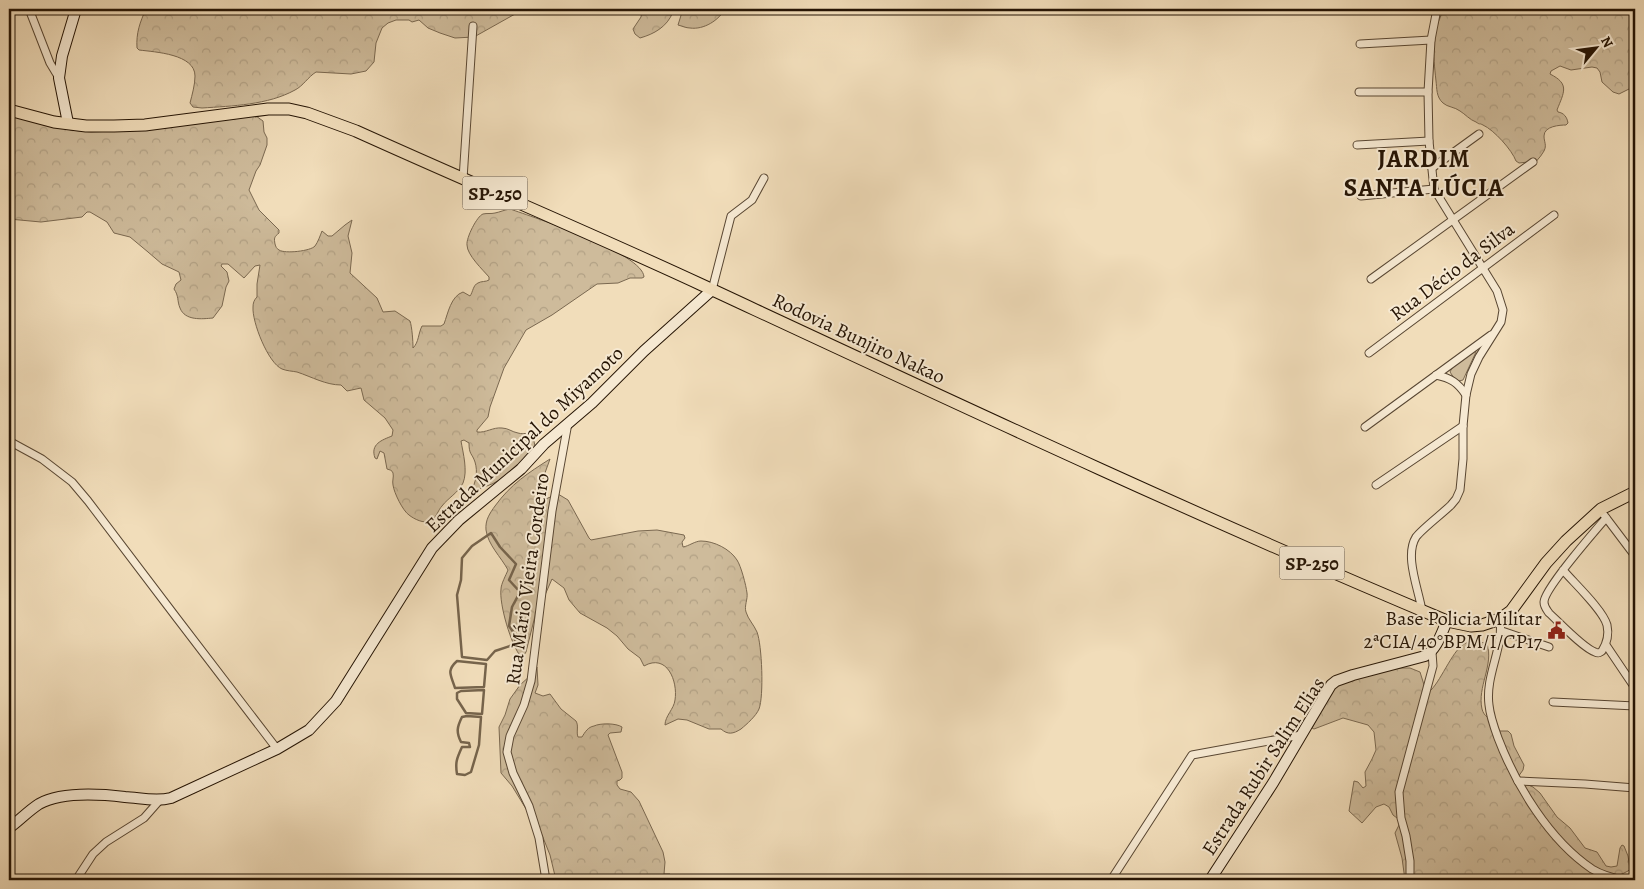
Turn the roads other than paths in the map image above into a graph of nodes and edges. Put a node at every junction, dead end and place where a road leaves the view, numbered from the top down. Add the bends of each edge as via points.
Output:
1 (30, 9) edge
2 (76, 9) edge
3 (1437, 9) edge
4 (473, 26) dead end
5 (1431, 40) junction
6 (1360, 44) dead end
7 (59, 78) junction
8 (1360, 92) dead end
9 (1428, 92) junction
10 (9, 110) edge
11 (68, 123) junction
12 (1479, 134) dead end
13 (1429, 140) junction
14 (1357, 145) dead end
15 (1533, 162) dead end
16 (1432, 168) junction
17 (764, 178) dead end
18 (463, 179) junction
19 (1434, 189) junction
20 (1361, 196) dead end
21 (1554, 215) dead end
22 (1452, 220) junction
23 (1484, 268) junction
24 (1371, 279) dead end
25 (712, 290) junction
26 (1495, 332) junction
27 (1368, 353) dead end
28 (1436, 375) junction
29 (1466, 394) junction
30 (568, 423) junction
31 (1463, 426) junction
32 (1364, 427) dead end
33 (9, 441) edge
34 (1376, 485) dead end
35 (1635, 492) edge
36 (1603, 513) junction
37 (1635, 556) edge
38 (1563, 570) junction
39 (1422, 611) junction
40 (1500, 619) junction
41 (1447, 621) junction
42 (1502, 631) junction
43 (1606, 645) junction
44 (1549, 647) dead end
45 (1432, 652) junction
46 (1635, 688) edge
47 (1553, 702) dead end
48 (1635, 706) edge
49 (1302, 735) junction
50 (277, 748) junction
51 (1518, 781) junction
52 (1635, 788) edge
53 (159, 801) junction
54 (9, 828) edge
55 (76, 880) edge
56 (546, 880) edge
57 (1111, 880) edge
58 (1210, 880) edge
59 (1410, 880) edge
60 (1624, 880) edge

1 - 7 street
2 - 7 street
3 - 5 street
4 - 18 street
5 - 6 street
5 - 9 street
7 - 11 street
8 - 9 street
9 - 13 street
10 - 11 main road, Rodovia Bunjiro Nakao / SP-250
11 - 18 main road, Rodovia Bunjiro Nakao / SP-250 via 86,126 145,125 289,109 356,131
12 - 16 street
13 - 14 street
13 - 16 street
15 - 22 street
16 - 19 street
17 - 25 street via 752,200 731,216
18 - 25 main road, Rodovia Bunjiro Nakao / SP-250
19 - 20 street
19 - 22 street
21 - 23 street, Rua Décio da Silva
22 - 23 street
22 - 24 street
23 - 26 street via 1503,310
23 - 27 street, Rua Décio da Silva
25 - 30 street, Estrada Municipal do Miyamoto
25 - 39 main road, Rodovia Bunjiro Nakao / SP-250 via 1226,526
26 - 28 street
26 - 29 street via 1479,357
28 - 29 street via 1452,380
28 - 32 street
29 - 31 street
30 - 50 street, Estrada Municipal do Miyamoto via 432,548 336,700 309,730
30 - 56 street, Rua Mário Vieira Cordeiro via 552,511 531,681 507,752 539,838
31 - 34 street
31 - 39 street via 1460,490 1456,499 1416,537 1413,545 1412,566
33 - 50 street via 42,459 72,482
35 - 36 main road, Rodovia Bunjiro Nakao / SP-250
36 - 37 street
36 - 38 street
36 - 40 main road, Rodovia Bunjiro Nakao / SP-250 via 1566,540 1515,607
38 - 43 street via 1606,620
38 - 43 street via 1545,597 1545,607 1590,650 1599,653
39 - 41 main road, Rodovia Bunjiro Nakao / SP-250
40 - 41 main road, Rodovia Bunjiro Nakao / SP-250 via 1471,626
40 - 42 street
41 - 45 street
42 - 44 street
42 - 51 street via 1488,704
43 - 46 street
45 - 49 street, Estrada Rubir Salim Elias via 1336,681
45 - 59 street via 1433,666 1400,792
47 - 48 street
49 - 57 street via 1192,755
49 - 58 street, Estrada Rubir Salim Elias
50 - 53 street, Estrada Municipal do Miyamoto via 182,794
51 - 52 street
51 - 60 street via 1548,826 1579,860 1602,874
53 - 54 street, Estrada Municipal do Miyamoto via 106,795 61,797 37,805
53 - 55 street via 144,818 93,854

